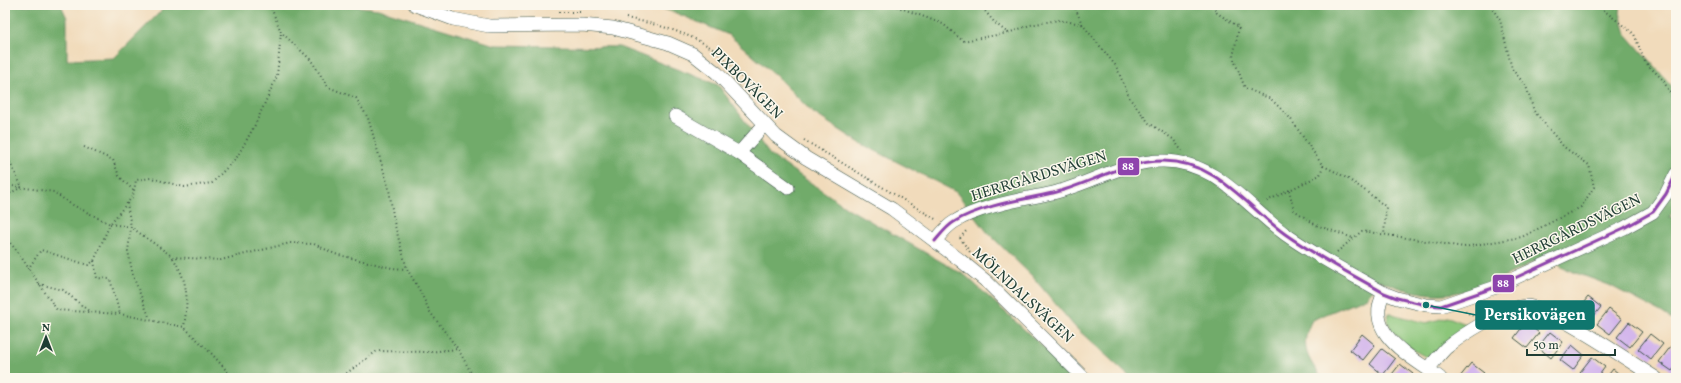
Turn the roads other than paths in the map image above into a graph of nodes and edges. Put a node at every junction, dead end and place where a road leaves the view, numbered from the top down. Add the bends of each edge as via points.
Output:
1 (415, 5) edge
2 (675, 116) dead end
3 (764, 125) junction
4 (738, 153) junction
5 (1676, 174) edge
6 (788, 188) dead end
7 (935, 241) junction
8 (1384, 293) junction
9 (1428, 369) junction
10 (1084, 378) edge
11 (1440, 378) edge
12 (1656, 378) edge

1 - 3 street, PIXBOVÄGEN via 470,24 599,26 640,34 668,43 693,54 709,65
2 - 4 street
3 - 4 street
3 - 7 street, PIXBOVÄGEN via 806,158 892,209
4 - 6 street
5 - 8 street, HERRGÅRDSVÄGEN via 1653,212 1624,228 1492,288 1441,306 1426,306
7 - 8 street, HERRGÅRDSVÄGEN via 955,221 978,212 1058,191 1126,167 1160,161 1182,163 1202,169 1221,180 1284,234
7 - 10 street, MÖLNDALSVÄGEN via 987,282
8 - 9 street via 1378,309 1381,328 1398,346
9 - 11 street
9 - 12 street via 1445,349 1464,335 1498,316 1527,306 1538,308 1562,320

